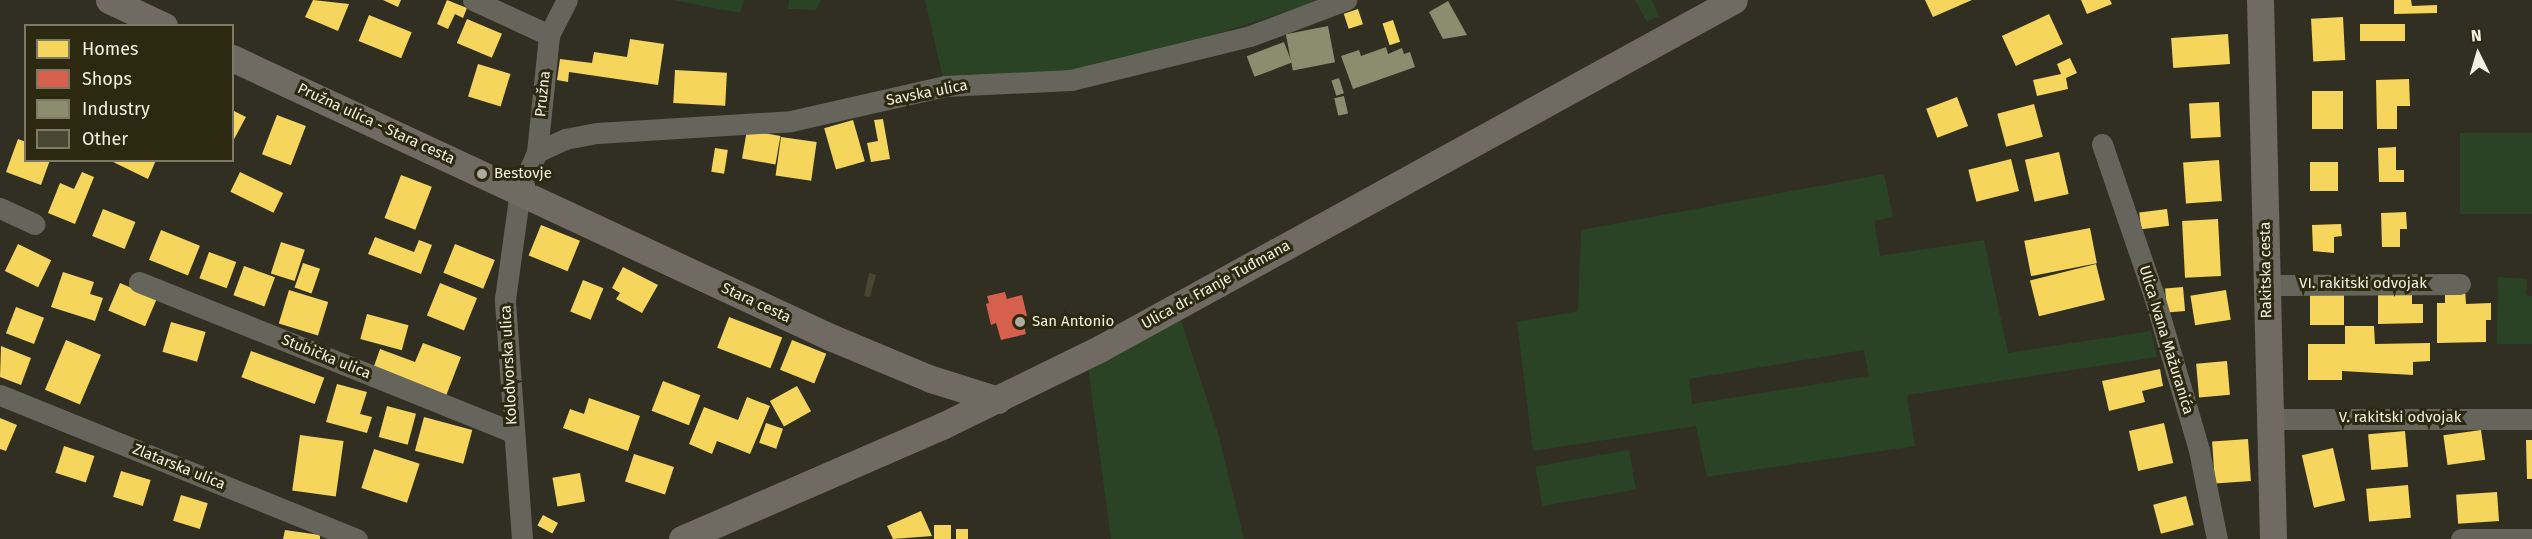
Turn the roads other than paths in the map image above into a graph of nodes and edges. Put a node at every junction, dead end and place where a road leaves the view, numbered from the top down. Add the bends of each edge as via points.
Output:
1 (109, 0) edge
2 (472, 0) edge
3 (567, 0) edge
4 (1346, 0) edge
5 (1734, 0) edge
6 (2260, 0) edge
7 (161, 24) edge
8 (549, 35) junction
9 (234, 59) edge
10 (2102, 144) dead end
11 (537, 152) junction
12 (520, 190) junction
13 (0, 208) edge
14 (34, 224) dead end
15 (140, 282) dead end
16 (2460, 284) dead end
17 (2266, 285) junction
18 (0, 396) edge
19 (998, 400) junction
20 (2269, 418) junction
21 (2532, 419) edge
22 (513, 432) junction
23 (357, 539) edge
24 (522, 539) edge
25 (682, 539) edge
26 (2217, 539) edge
27 (2273, 539) edge
28 (2461, 539) edge
29 (2532, 539) edge

1 - 7 main road
2 - 8 street
3 - 8 street
4 - 11 street, Savska ulica via 1250,36 1071,80 945,87 791,121 597,133
5 - 19 main road, Ulica dr. Franje Tuđmana via 1112,343
6 - 17 main road, Rakitska cesta
8 - 11 street, Pružna
9 - 12 main road, Pružna ulica - Stara cesta
10 - 26 street, Ulica Ivana Mažuranića via 2154,296 2192,428
11 - 12 street, Pružna
12 - 19 main road, Stara cesta via 830,337 931,379
12 - 22 street, Kolodvorska ulica via 505,299
13 - 14 street
15 - 22 street, Stubička ulica
16 - 17 street, VI. rakitski odvojak
17 - 20 main road, Rakitska cesta
18 - 23 street, Zlatarska ulica
19 - 25 main road, Ulica dr. Franje Tuđmana
20 - 21 street, V. rakitski odvojak
20 - 27 main road, Rakitska cesta
22 - 24 street, Kolodvorska ulica via 522,502
28 - 29 street

